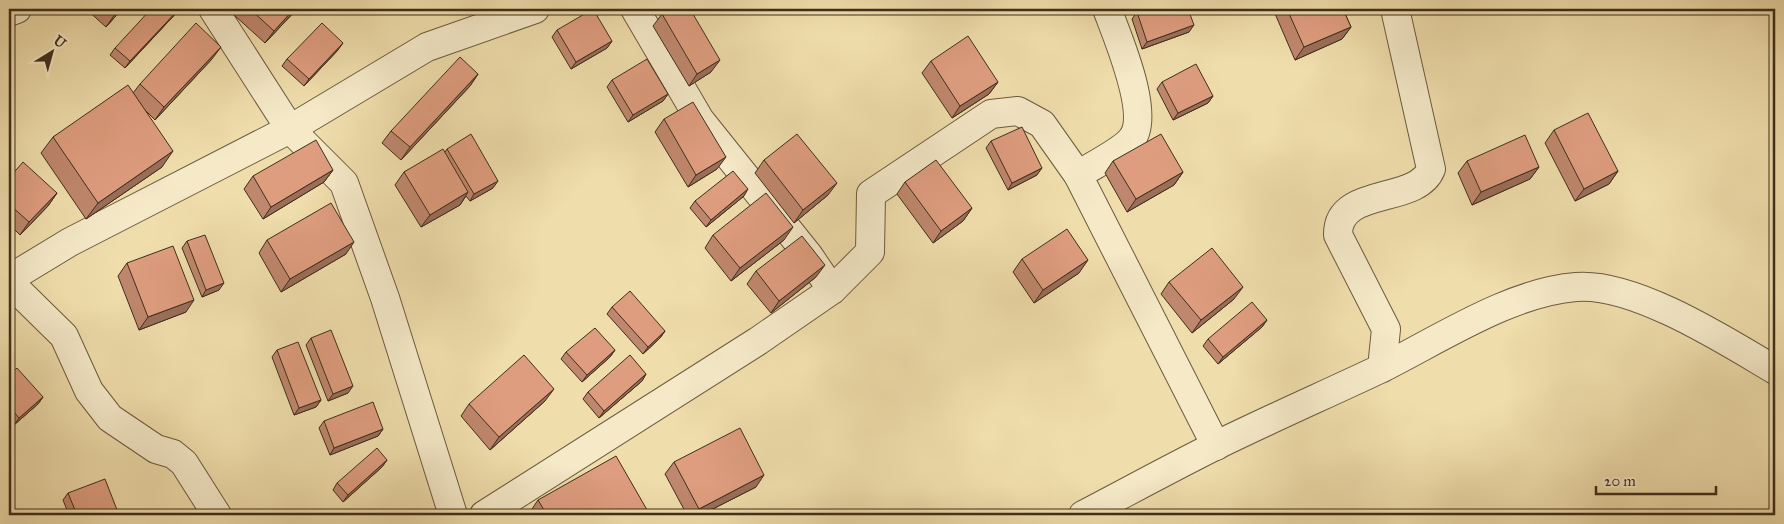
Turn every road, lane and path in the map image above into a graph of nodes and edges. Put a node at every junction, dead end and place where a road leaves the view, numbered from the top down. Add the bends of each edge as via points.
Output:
1 (16, 9) edge
2 (212, 9) edge
3 (531, 9) edge
4 (635, 9) edge
5 (1107, 9) edge
6 (1395, 9) edge
7 (9, 12) edge
8 (290, 129) junction
9 (1078, 175) junction
10 (9, 280) edge
11 (832, 290) junction
12 (1382, 368) junction
13 (1775, 370) edge
14 (1216, 446) junction
15 (217, 515) edge
16 (453, 515) edge
17 (484, 515) edge
18 (1083, 515) edge

1 - 7 street
2 - 8 street
3 - 8 street via 427,47
4 - 11 street via 700,120 809,256
5 - 9 street via 1132,76 1138,129 1130,142
6 - 12 street via 1431,169 1428,177 1419,184 1347,211 1338,224 1338,235 1386,329
8 - 10 street via 70,242
8 - 16 street via 344,183 385,298
9 - 11 street via 1042,124 1018,111 991,114 871,194 870,252
9 - 14 street
10 - 15 street via 64,336 89,390 110,418 156,449 173,454 184,463
11 - 17 street via 758,341
12 - 13 street via 1520,299 1576,287 1611,290 1639,298 1722,338
12 - 14 street
14 - 18 street

